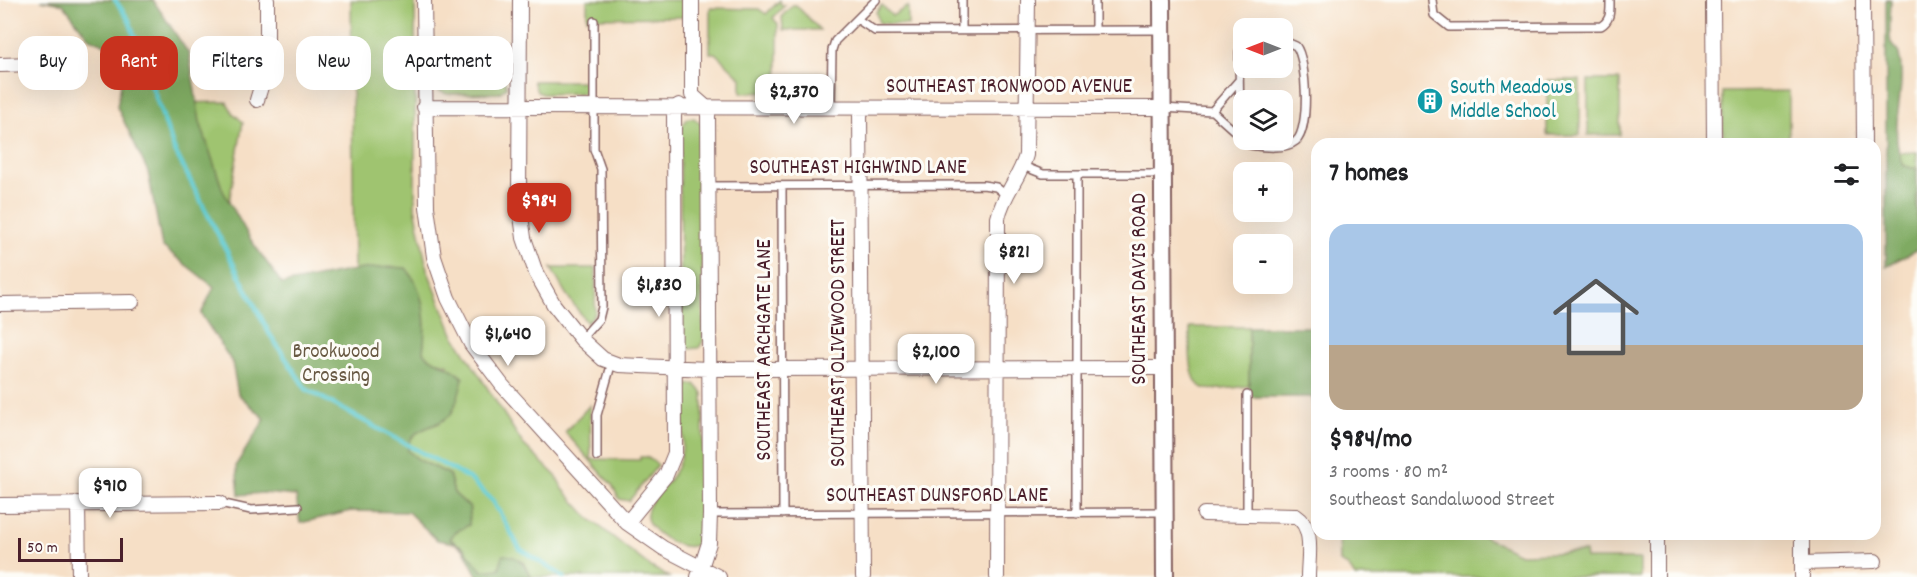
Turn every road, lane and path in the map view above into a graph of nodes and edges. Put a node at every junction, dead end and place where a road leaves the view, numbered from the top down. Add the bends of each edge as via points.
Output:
1 (267, 0) edge
2 (424, 0) edge
3 (520, 0) edge
4 (692, 0) edge
5 (876, 0) edge
6 (962, 0) edge
7 (1028, 0) edge
8 (1095, 0) edge
9 (1162, 0) edge
10 (1432, 0) edge
11 (1610, 0) edge
12 (1713, 0) edge
13 (1863, 0) edge
14 (857, 19) junction
15 (594, 21) dead end
16 (962, 30) junction
17 (1028, 30) junction
18 (1095, 30) junction
19 (1162, 30) junction
20 (1293, 45) edge
21 (18, 64) edge
22 (0, 65) edge
23 (1239, 80) joint
24 (1239, 90) edge
25 (692, 95) junction
26 (257, 100) dead end
27 (424, 107) junction
28 (520, 107) junction
29 (595, 108) junction
30 (1163, 108) junction
31 (674, 109) junction
32 (708, 109) junction
33 (831, 109) junction
34 (860, 109) junction
35 (1027, 109) junction
36 (1212, 111) junction
37 (1233, 130) edge
38 (1714, 138) edge
39 (1864, 138) edge
40 (1293, 142) edge
41 (1023, 166) junction
42 (1077, 174) junction
43 (1163, 174) junction
44 (860, 185) junction
45 (708, 186) junction
46 (782, 186) junction
47 (1005, 194) junction
48 (132, 302) dead end
49 (0, 304) edge
50 (581, 339) junction
51 (612, 362) junction
52 (674, 366) junction
53 (1164, 368) junction
54 (708, 369) junction
55 (783, 369) junction
56 (862, 369) junction
57 (1077, 369) junction
58 (997, 370) junction
59 (1247, 395) dead end
60 (597, 457) dead end
61 (220, 502) joint
62 (78, 503) junction
63 (0, 505) edge
64 (298, 507) dead end
65 (1164, 512) junction
66 (862, 513) junction
67 (997, 513) junction
68 (1077, 513) junction
69 (710, 514) junction
70 (783, 514) junction
71 (1204, 514) dead end
72 (1247, 514) junction
73 (627, 523) junction
74 (1657, 540) edge
75 (1802, 540) edge
76 (1875, 561) dead end
77 (1802, 563) junction
78 (699, 572) edge
79 (79, 577) edge
80 (719, 577) edge
81 (863, 577) edge
82 (997, 577) edge
83 (1165, 577) edge
84 (1308, 577) edge
85 (1657, 577) edge
86 (1802, 577) edge

1 - 26 street via 267,67
2 - 27 street
3 - 28 street
4 - 25 street
5 - 14 lane
6 - 16 lane
7 - 17 street
8 - 18 lane
9 - 19 street, SOUTHEAST DAVIS ROAD
10 - 11 lane via 1434,15 1449,27 1552,28 1601,26 1610,16
12 - 38 street
13 - 39 street
14 - 16 lane via 874,31
14 - 33 lane via 835,41 832,50
15 - 29 lane
16 - 17 lane
17 - 18 lane
17 - 35 street
18 - 19 lane
19 - 30 street, SOUTHEAST DAVIS ROAD
20 - 40 lane via 1304,59 1304,122 1301,135
21 - 22 street
23 - 24 lane
23 - 36 lane
25 - 31 street
25 - 32 street
27 - 28 street, SOUTHEAST IRONWOOD AVENUE
27 - 73 street via 427,207 434,257 448,298 471,344 502,385
28 - 29 street, SOUTHEAST IRONWOOD AVENUE
28 - 50 street via 519,201 524,238 536,273 554,305
29 - 31 street, SOUTHEAST IRONWOOD AVENUE
29 - 50 lane via 594,149 601,169 602,307 599,319
30 - 35 street, SOUTHEAST IRONWOOD AVENUE
30 - 36 lane
30 - 43 street, SOUTHEAST DAVIS ROAD
31 - 32 street, SOUTHEAST IRONWOOD AVENUE
31 - 52 street
32 - 33 street, SOUTHEAST IRONWOOD AVENUE
32 - 45 street
33 - 34 street, SOUTHEAST IRONWOOD AVENUE
34 - 35 street, SOUTHEAST IRONWOOD AVENUE
34 - 44 street, SOUTHEAST OLIVEWOOD STREET
35 - 41 street
36 - 37 lane
41 - 42 lane via 1042,174
41 - 47 street
42 - 43 lane
42 - 57 lane
43 - 53 street, SOUTHEAST DAVIS ROAD
44 - 46 lane, SOUTHEAST HIGHWIND LANE
44 - 47 lane, SOUTHEAST HIGHWIND LANE via 983,184
44 - 56 street, SOUTHEAST OLIVEWOOD STREET
45 - 46 lane, SOUTHEAST HIGHWIND LANE
45 - 54 street
46 - 55 lane, SOUTHEAST ARCHGATE LANE
47 - 58 street via 998,218
48 - 49 street
50 - 51 street
51 - 52 street
51 - 60 lane via 597,415
52 - 54 street
52 - 73 street via 675,453 666,475
53 - 57 street
53 - 65 street, SOUTHEAST DAVIS ROAD
54 - 55 street
54 - 69 street
55 - 56 street
55 - 70 lane, SOUTHEAST ARCHGATE LANE
56 - 58 street
56 - 66 street, SOUTHEAST OLIVEWOOD STREET
57 - 58 street
57 - 68 lane
58 - 67 street
59 - 72 lane
61 - 62 street
61 - 64 lane via 251,510
62 - 63 street
62 - 79 street
65 - 68 lane, SOUTHEAST DUNSFORD LANE
65 - 83 street, SOUTHEAST DAVIS ROAD
66 - 67 lane, SOUTHEAST DUNSFORD LANE
66 - 70 lane, SOUTHEAST DUNSFORD LANE
66 - 81 street, SOUTHEAST OLIVEWOOD STREET
67 - 68 lane, SOUTHEAST DUNSFORD LANE
67 - 82 street
69 - 70 lane, SOUTHEAST DUNSFORD LANE
69 - 78 street via 709,543
71 - 72 street
72 - 84 street via 1284,514 1303,520 1308,532
73 - 78 street
74 - 85 street
75 - 77 street
76 - 77 street
77 - 86 street
78 - 80 street

